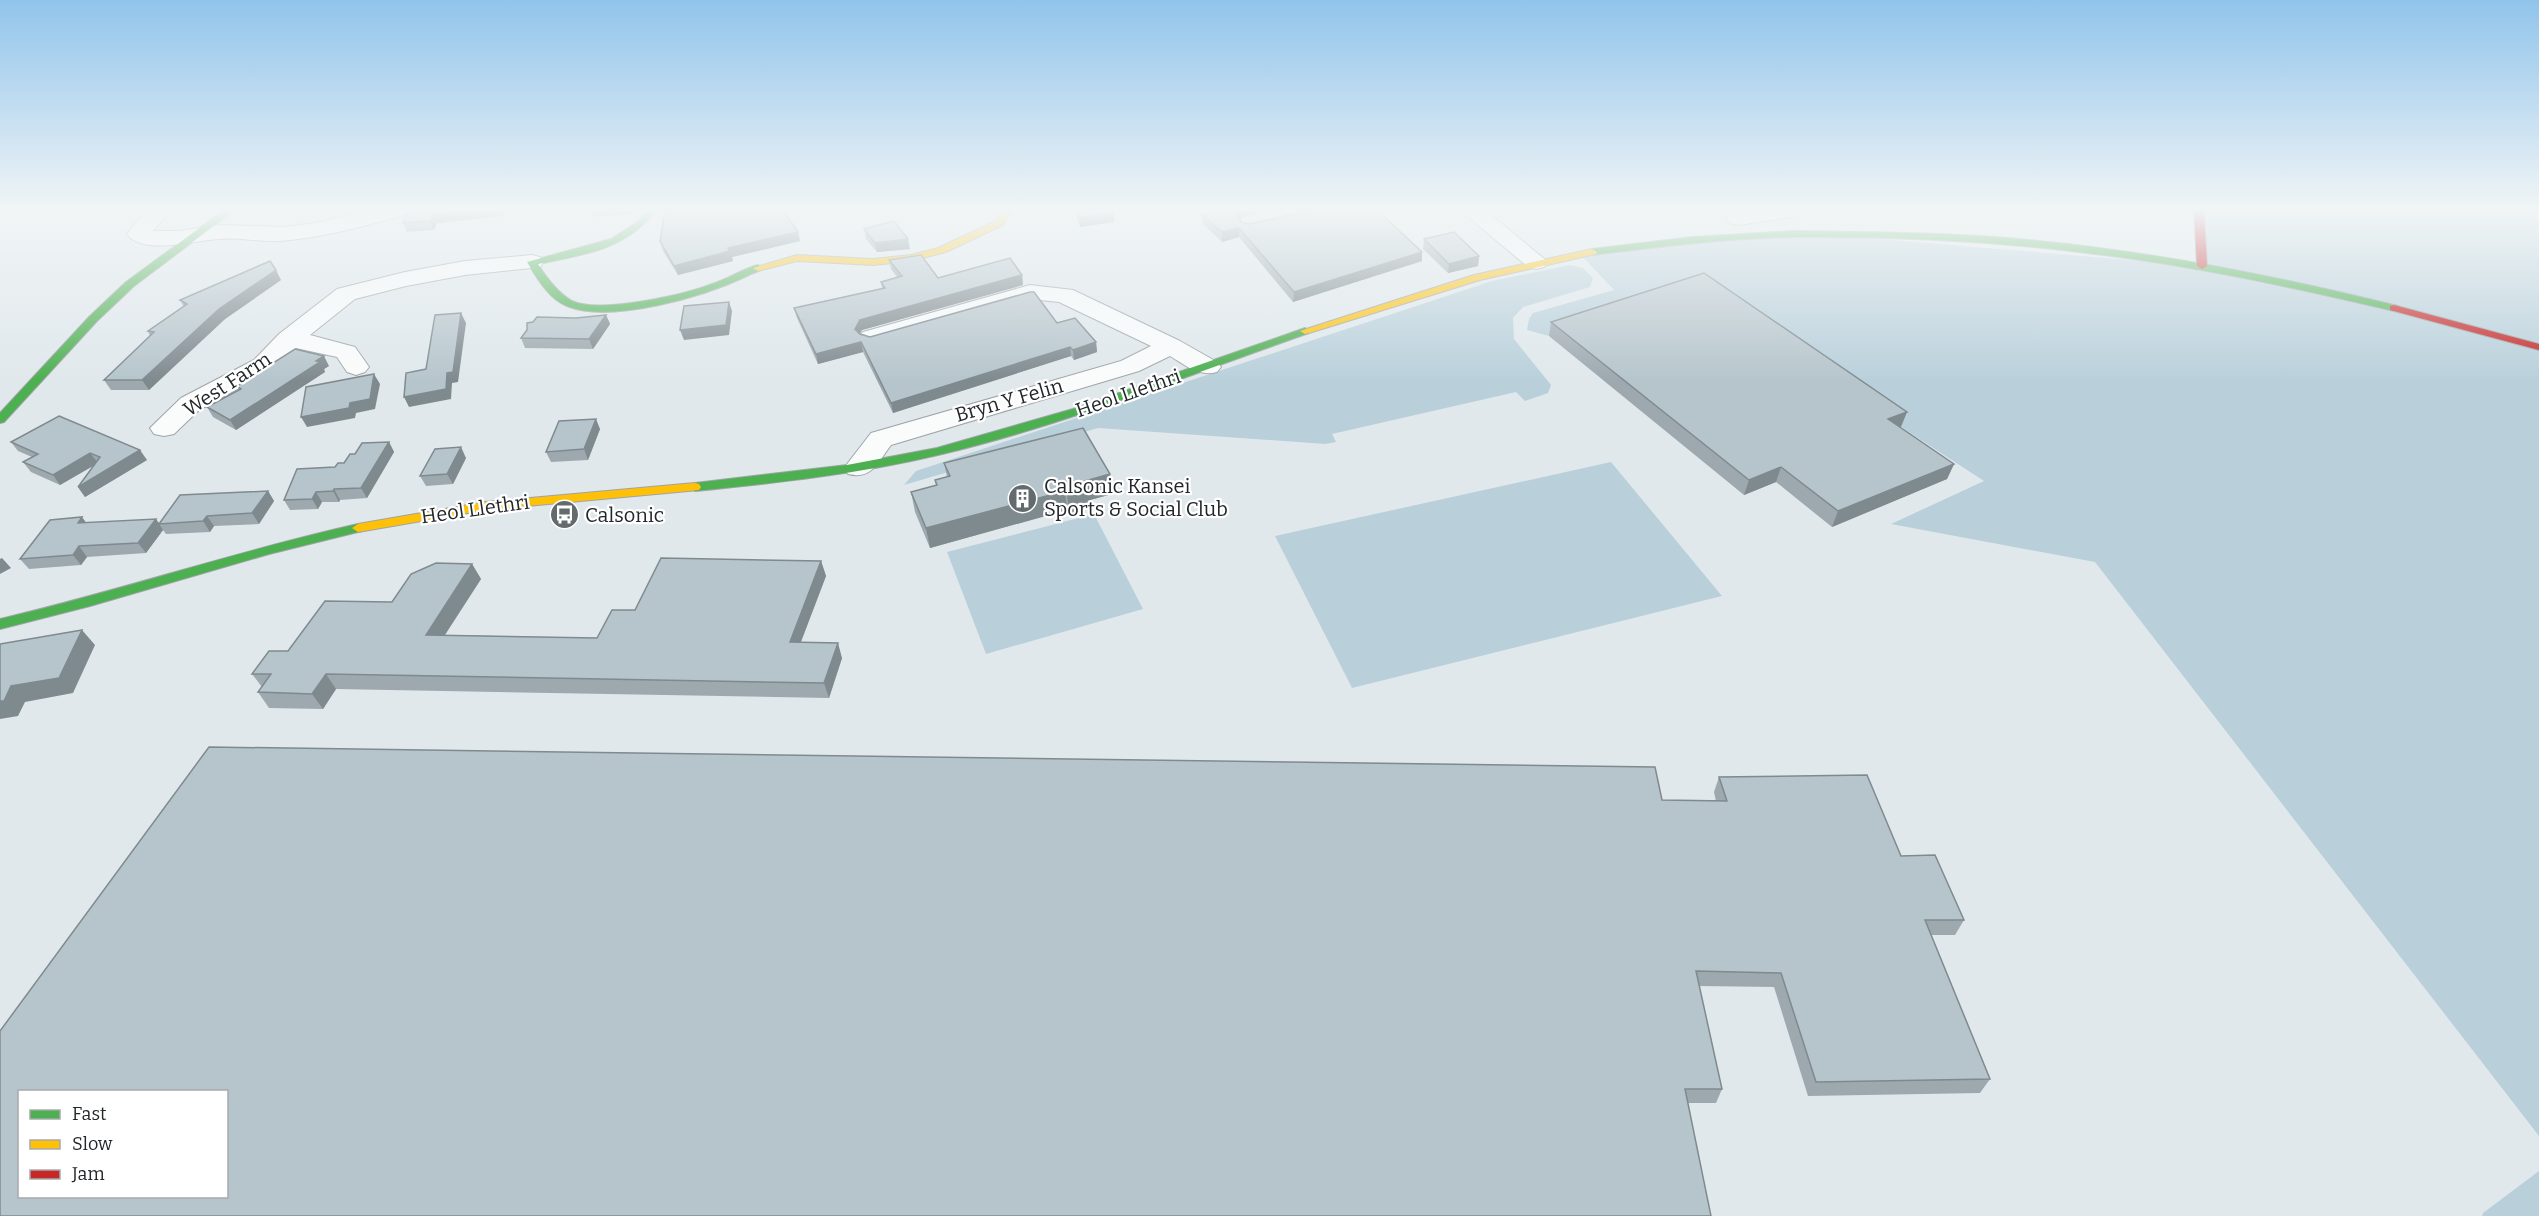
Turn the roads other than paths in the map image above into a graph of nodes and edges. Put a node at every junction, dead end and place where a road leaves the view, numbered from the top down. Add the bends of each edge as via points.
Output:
1 (153, 267) edge
2 (479, 267) edge
3 (535, 267) edge
4 (763, 267) edge
5 (1518, 267) edge
6 (2205, 267) edge
7 (872, 337) edge
8 (288, 339) junction
9 (1171, 346) junction
10 (2539, 347) edge
11 (356, 367) dead end
12 (1208, 367) junction
13 (0, 420) edge
14 (164, 428) dead end
15 (858, 468) junction
16 (0, 624) edge

1 - 13 main road via 93,320
2 - 8 street, West Farm via 346,294
3 - 4 main road via 570,304 593,309 637,305 714,288
5 - 12 main road, Heol Llethri via 1410,296
6 - 10 main road, Heol Llethri via 2431,315
7 - 9 street via 1030,292 1064,295
8 - 11 street, West Farm via 346,352
8 - 14 street, West Farm via 263,365 190,404
9 - 12 street
9 - 15 street, Bryn Y Felin via 1130,366 881,439
12 - 15 main road, Heol Llethri via 997,438
15 - 16 main road, Heol Llethri via 772,480 446,511 258,552 108,597

